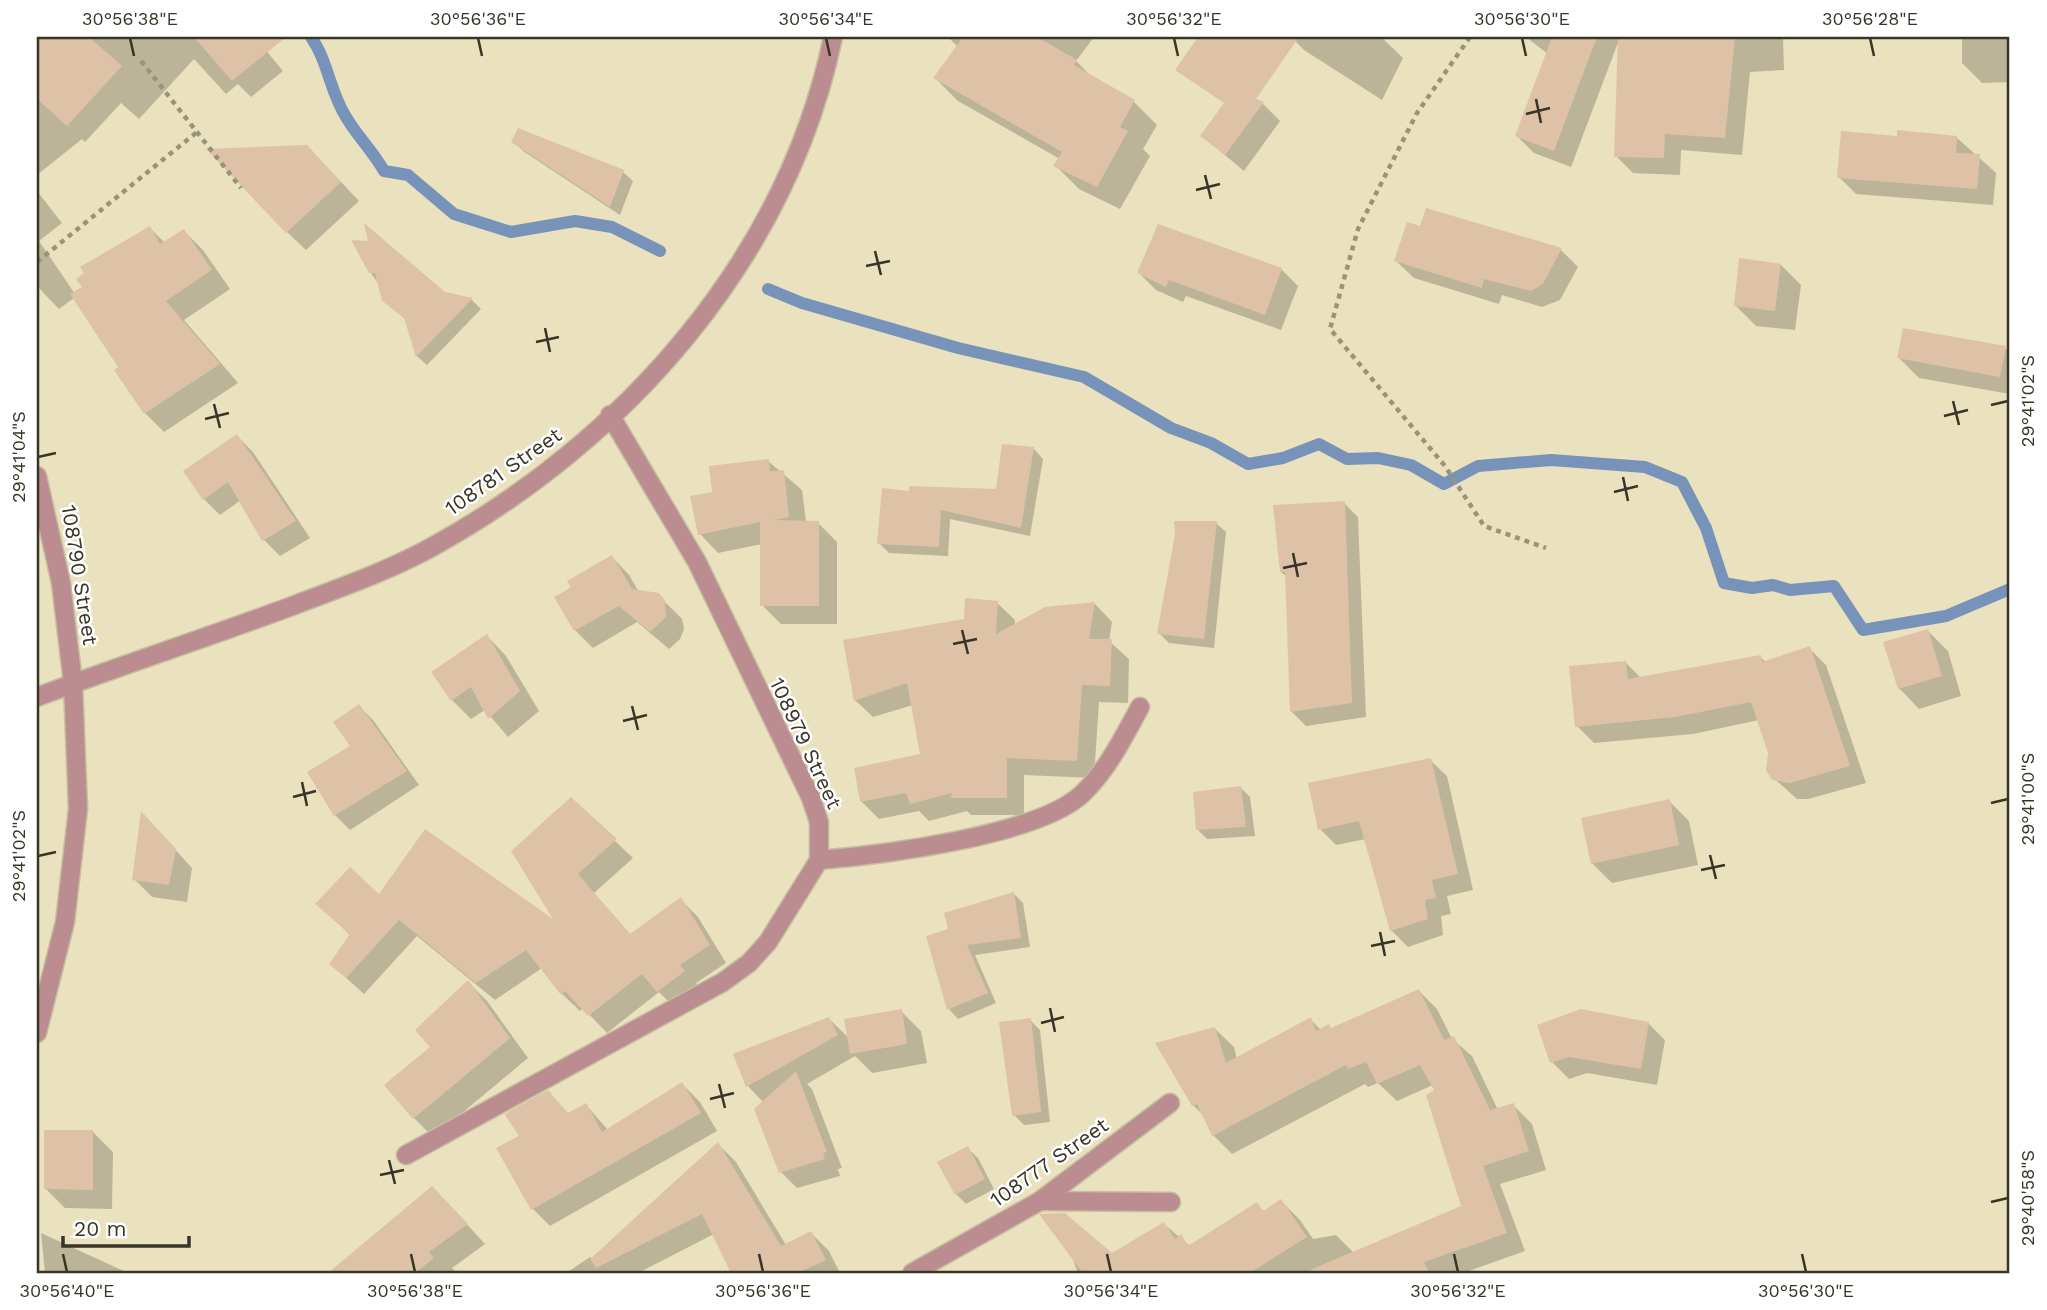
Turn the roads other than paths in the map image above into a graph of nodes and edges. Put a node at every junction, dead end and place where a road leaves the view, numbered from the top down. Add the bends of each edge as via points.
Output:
1 (833, 37) edge
2 (610, 415) junction
3 (37, 476) edge
4 (73, 683) junction
5 (37, 697) edge
6 (1140, 707) dead end
7 (819, 860) junction
8 (37, 1033) edge
9 (1170, 1103) dead end
10 (406, 1155) dead end
11 (1040, 1201) junction
12 (1171, 1202) dead end
13 (912, 1273) edge

1 - 2 street, 108781 Street via 826,74 802,138 742,261 665,365
2 - 4 street, 108781 Street via 568,458 432,547 377,574
2 - 7 street, 108979 Street via 697,562 811,798 819,822
3 - 4 street, 108790 Street via 61,583
4 - 5 street, 108781 Street
4 - 8 street, 108790 Street via 78,809 73,860 65,922
6 - 7 street via 1094,782 1066,807 1025,823 929,846
7 - 10 street via 768,942 723,982
9 - 11 street, 108777 Street
11 - 12 street
11 - 13 street, 108777 Street

